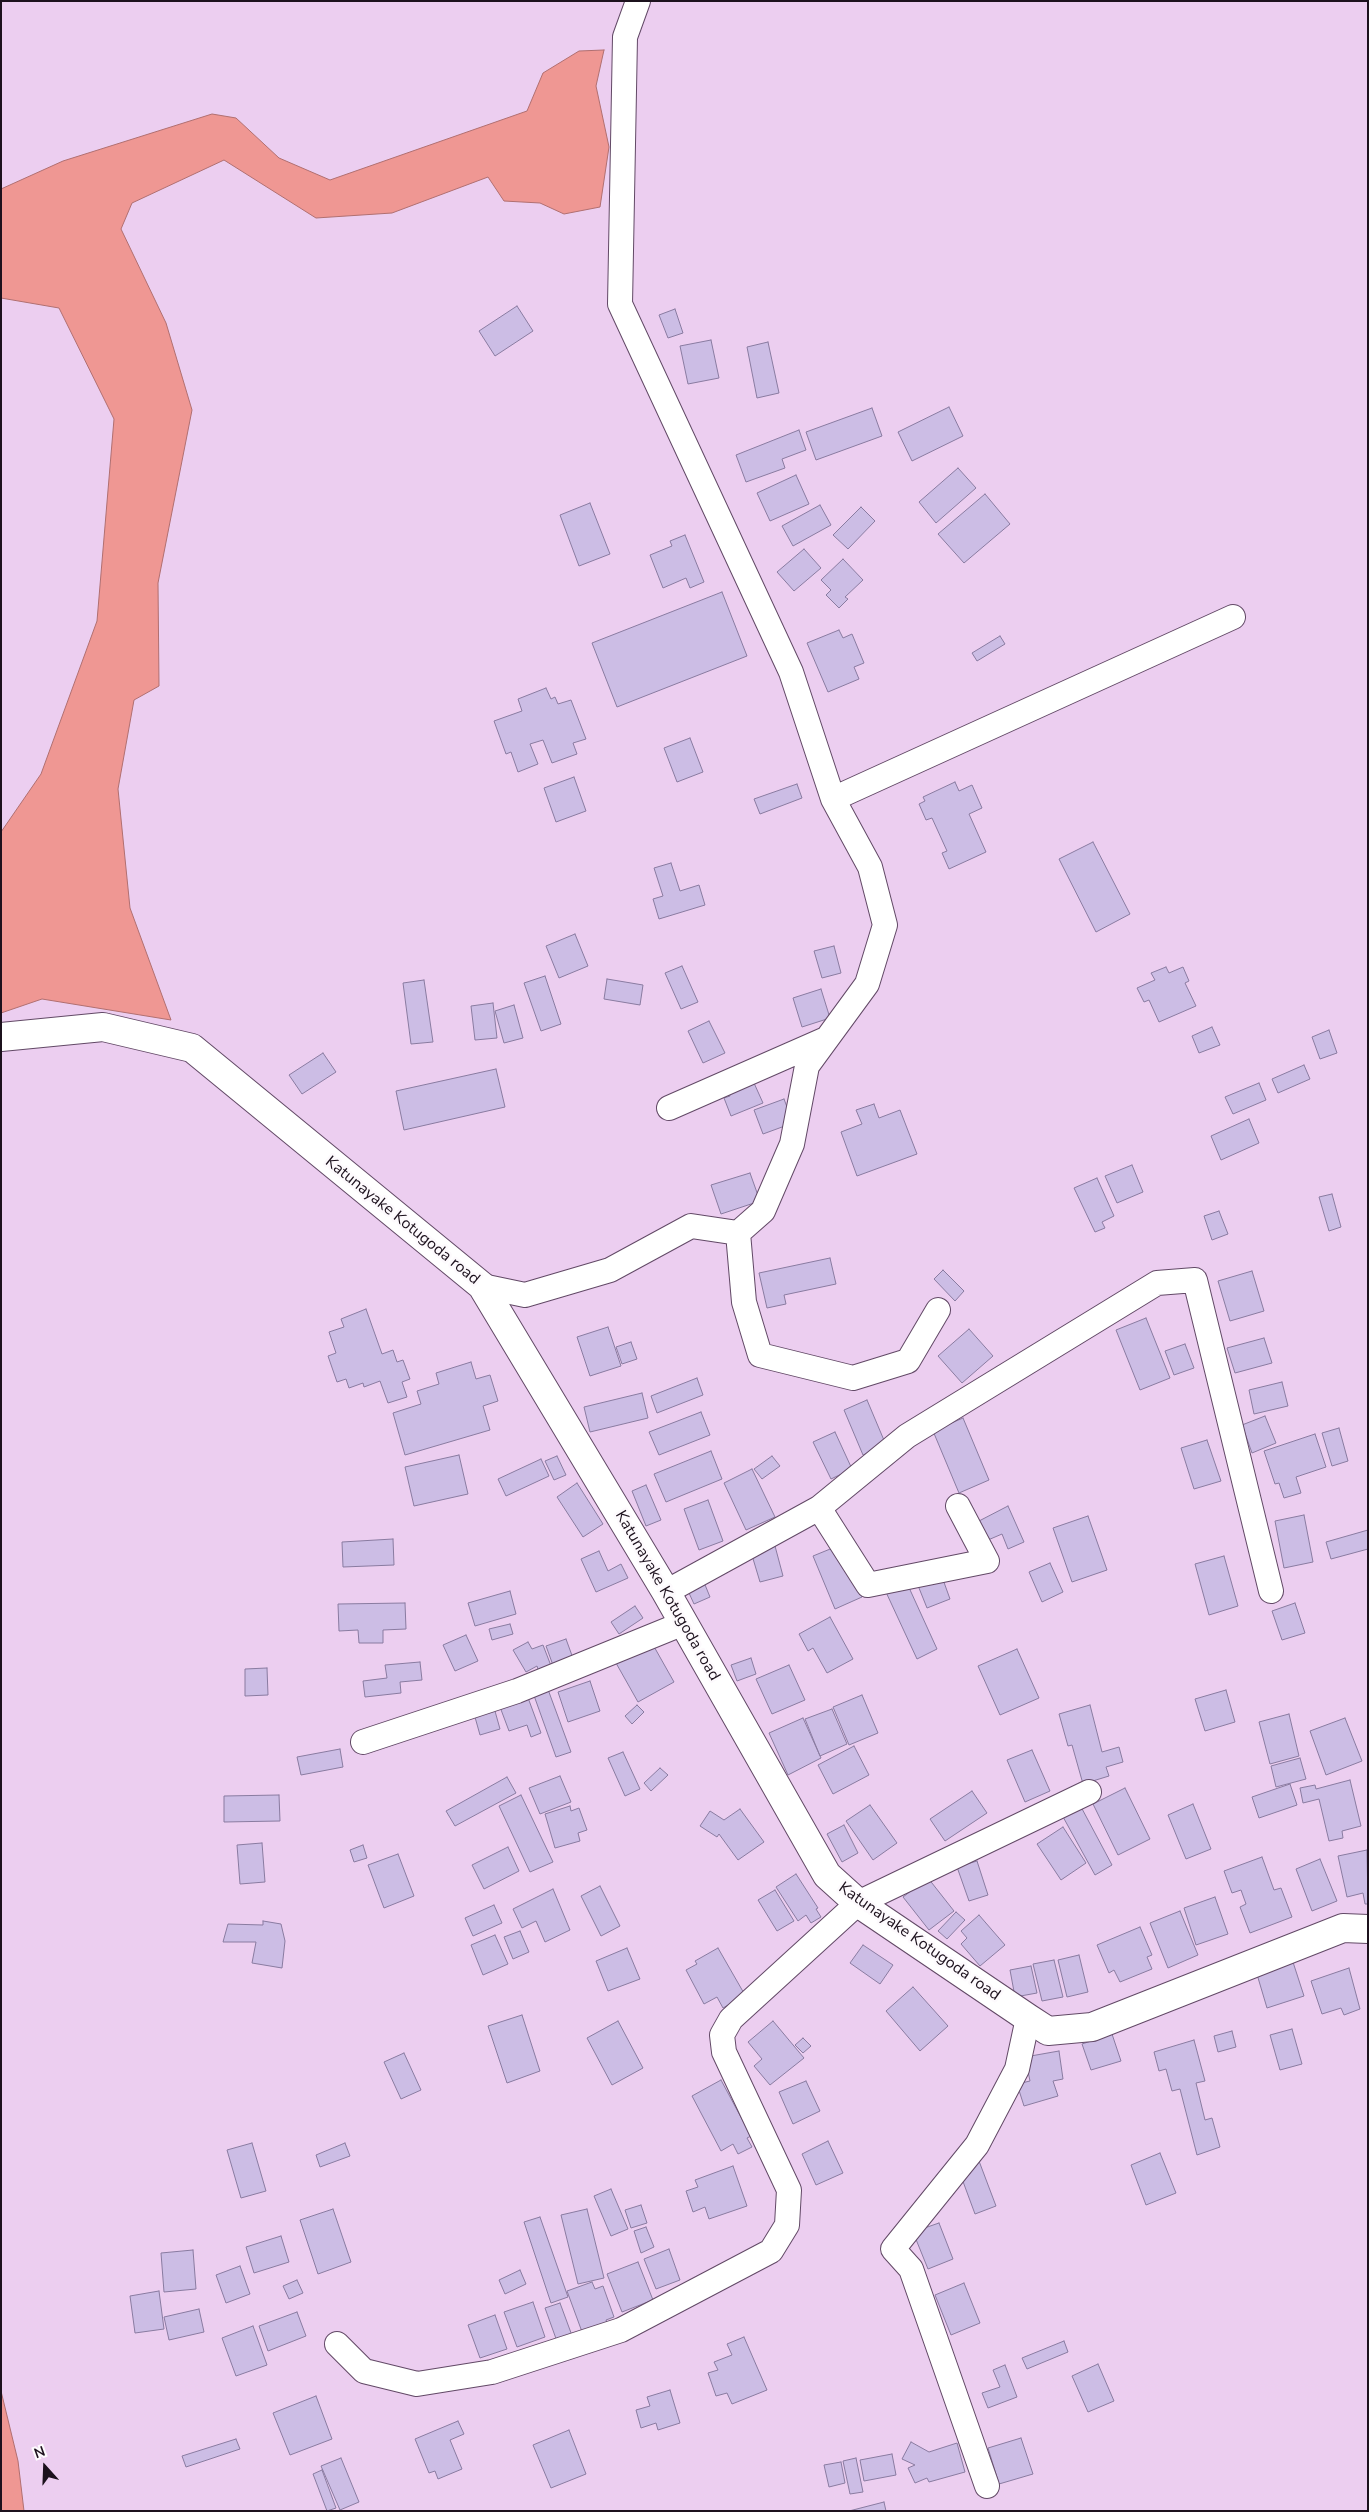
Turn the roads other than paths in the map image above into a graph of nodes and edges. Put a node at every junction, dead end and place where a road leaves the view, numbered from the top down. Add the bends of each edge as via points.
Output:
1 (638, 1) edge
2 (1232, 617) dead end
3 (833, 799) junction
4 (1, 1037) edge
5 (826, 1039) junction
6 (669, 1108) dead end
7 (738, 1233) junction
8 (482, 1286) junction
9 (938, 1310) dead end
10 (958, 1506) dead end
11 (819, 1508) junction
12 (1271, 1591) dead end
13 (666, 1592) junction
14 (684, 1623) junction
15 (363, 1742) dead end
16 (1089, 1792) dead end
17 (858, 1903) junction
18 (1368, 1929) edge
19 (1028, 2018) junction
20 (337, 2344) dead end
21 (987, 2486) dead end

1 - 3 street via 625,37 620,304 791,672
2 - 3 street
3 - 5 street via 870,867 885,925 867,984
4 - 8 main road, Katunayake Kotugoda road via 103,1027 192,1048
5 - 6 street
5 - 7 street via 807,1066 792,1144 763,1211
7 - 8 street via 690,1226 610,1270 525,1295
7 - 9 street via 744,1302 760,1355 854,1378 908,1361
8 - 13 main road, Katunayake Kotugoda road
10 - 11 street via 987,1561 868,1585
11 - 12 street via 907,1436 1156,1283 1195,1280
11 - 13 street
13 - 14 main road, Katunayake Kotugoda road
14 - 15 street via 517,1691
14 - 17 main road, Katunayake Kotugoda road via 827,1875
16 - 17 street
17 - 19 main road, Katunayake Kotugoda road
17 - 20 street via 731,2019 722,2035 724,2052 789,2190 787,2225 771,2251 621,2330 492,2372 417,2384 364,2371
18 - 19 main road, Katunayake Kotugoda road via 1343,1928 1092,2027 1048,2031
19 - 21 street via 1017,2069 977,2145 893,2249 911,2269

